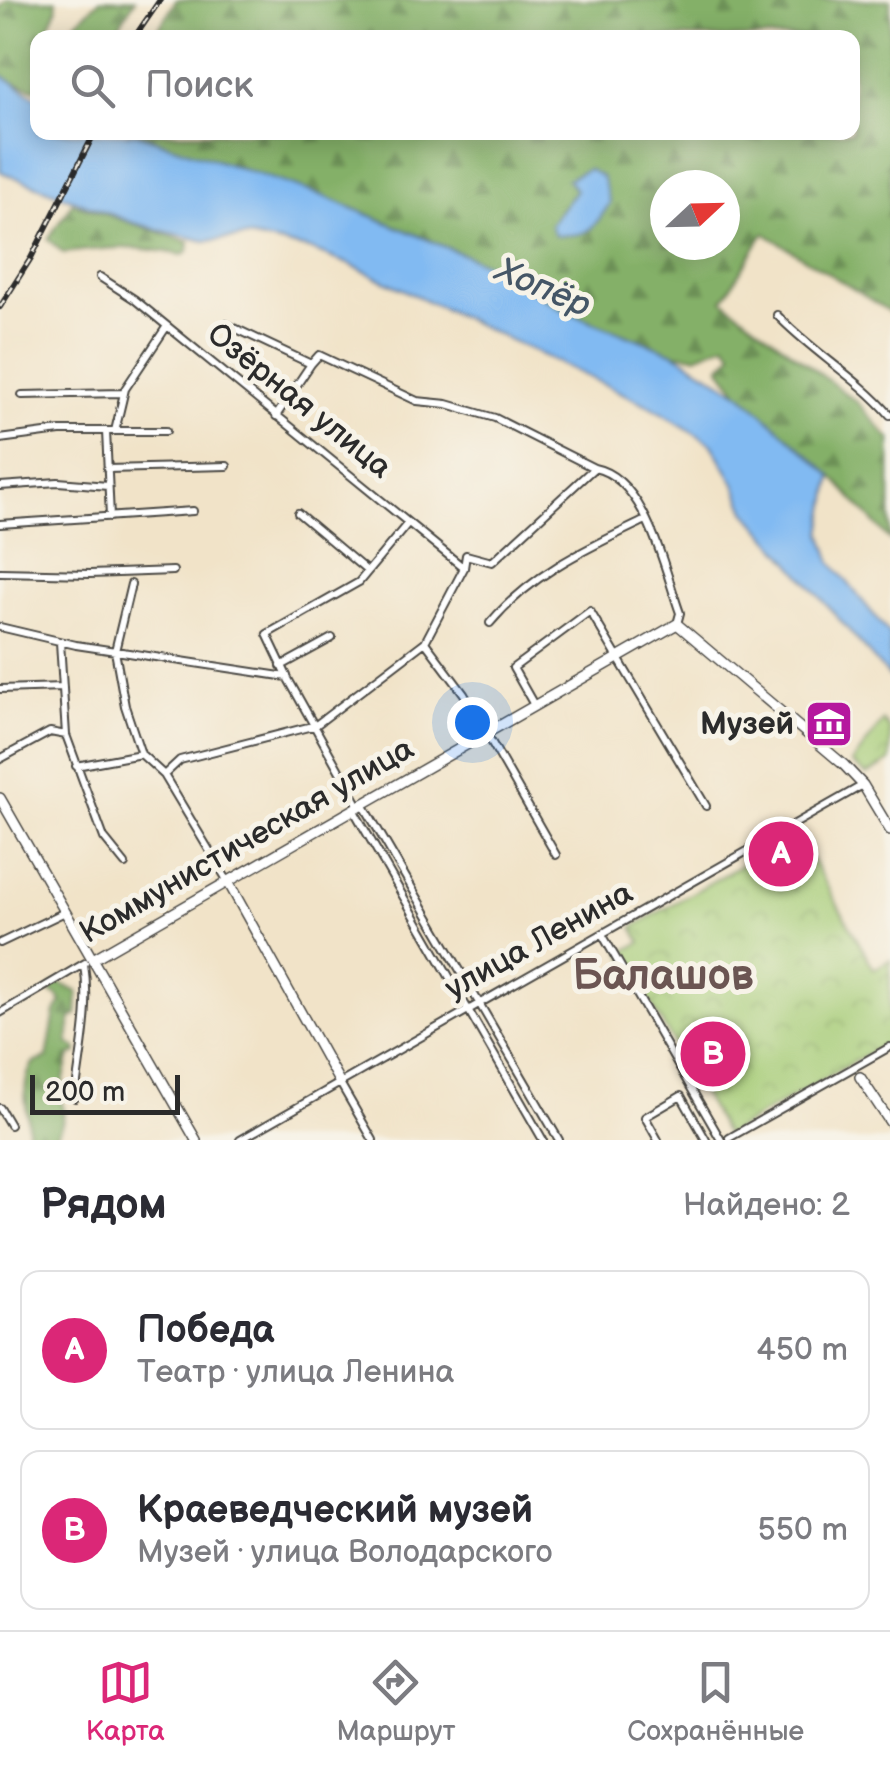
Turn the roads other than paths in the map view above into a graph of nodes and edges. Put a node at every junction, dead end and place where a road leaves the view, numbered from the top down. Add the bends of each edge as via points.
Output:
1 (100, 276) dead end
2 (777, 315) dead end
3 (226, 324) dead end
4 (167, 326) junction
5 (312, 364) junction
6 (123, 393) junction
7 (22, 395) dead end
8 (890, 414) edge
9 (276, 416) junction
10 (106, 431) junction
11 (115, 431) junction
12 (166, 431) dead end
13 (0, 439) edge
14 (226, 466) dead end
15 (107, 468) junction
16 (594, 468) junction
17 (0, 486) edge
18 (108, 486) junction
19 (193, 511) dead end
20 (298, 514) dead end
21 (110, 517) junction
22 (646, 520) junction
23 (408, 523) junction
24 (0, 524) edge
25 (464, 568) junction
26 (173, 570) dead end
27 (368, 571) junction
28 (0, 572) edge
29 (130, 584) dead end
30 (490, 623) dead end
31 (677, 624) junction
32 (0, 628) edge
33 (332, 638) dead end
34 (60, 642) junction
35 (425, 642) junction
36 (114, 651) junction
37 (618, 656) junction
38 (281, 666) junction
39 (287, 676) junction
40 (63, 687) junction
41 (0, 689) edge
42 (534, 704) junction
43 (316, 724) junction
44 (484, 734) junction
45 (66, 735) junction
46 (141, 754) junction
47 (0, 759) edge
48 (76, 766) junction
49 (164, 775) junction
50 (863, 785) junction
51 (0, 798) edge
52 (358, 806) junction
53 (706, 806) dead end
54 (890, 830) edge
55 (556, 854) dead end
56 (124, 864) dead end
57 (226, 880) junction
58 (65, 912) junction
59 (602, 934) junction
60 (0, 943) edge
61 (88, 961) junction
62 (479, 1002) junction
63 (467, 1009) junction
64 (0, 1013) edge
65 (890, 1047) edge
66 (860, 1078) dead end
67 (340, 1083) junction
68 (75, 1098) dead end
69 (0, 1108) edge
70 (890, 1122) edge
71 (10, 1125) dead end
72 (725, 1139) edge
73 (196, 1140) edge
74 (240, 1140) edge
75 (374, 1140) edge
76 (543, 1140) edge
77 (559, 1140) edge
78 (658, 1140) edge
79 (706, 1140) edge

1 - 4 street, Озёрная улица
2 - 8 street
3 - 5 street
4 - 6 street
4 - 9 street, Озёрная улица
5 - 9 street
5 - 16 street via 319,355 417,401 494,418
6 - 7 street
6 - 11 street
9 - 23 street, Озёрная улица
10 - 11 street
10 - 13 street
10 - 15 street
11 - 12 street
14 - 15 street
15 - 18 street
16 - 22 street via 608,471 634,494
16 - 25 street via 492,562 466,555
17 - 18 street
18 - 21 street
19 - 21 street
20 - 27 street
21 - 24 street
22 - 30 street via 536,577
22 - 31 street via 680,613
23 - 25 street, Озёрная улица
23 - 27 street
25 - 35 street
26 - 28 street
27 - 38 street via 267,634
29 - 36 street
31 - 37 street, Коммунистическая улица
31 - 50 street
32 - 34 street
33 - 38 street
34 - 36 street
34 - 40 street
35 - 43 street
35 - 44 street
36 - 39 street
36 - 46 street
37 - 42 street, Коммунистическая улица
37 - 42 street via 590,611 513,668
37 - 53 street
38 - 39 street
39 - 43 street
40 - 41 street
40 - 45 street
42 - 44 street, Коммунистическая улица
43 - 49 street via 180,760
43 - 52 street
44 - 52 street, Коммунистическая улица
44 - 55 street
45 - 47 street via 50,732
45 - 48 street
46 - 48 street
46 - 49 street
48 - 56 street via 104,838
49 - 57 street
50 - 54 street
50 - 59 street, улица Ленина
51 - 58 street
52 - 57 street, Коммунистическая улица
52 - 62 street
52 - 63 street
57 - 61 street, Коммунистическая улица
57 - 67 street
58 - 60 street
58 - 61 street
59 - 62 street, улица Ленина
59 - 72 street
61 - 64 street, Коммунистическая улица
61 - 68 street
61 - 73 street
62 - 63 street, улица Ленина
62 - 77 street
63 - 67 street, улица Ленина
63 - 76 street
65 - 72 street
66 - 70 street
67 - 74 street, улица Ленина
67 - 75 street
69 - 71 street
78 - 79 street via 645,1117 681,1096

